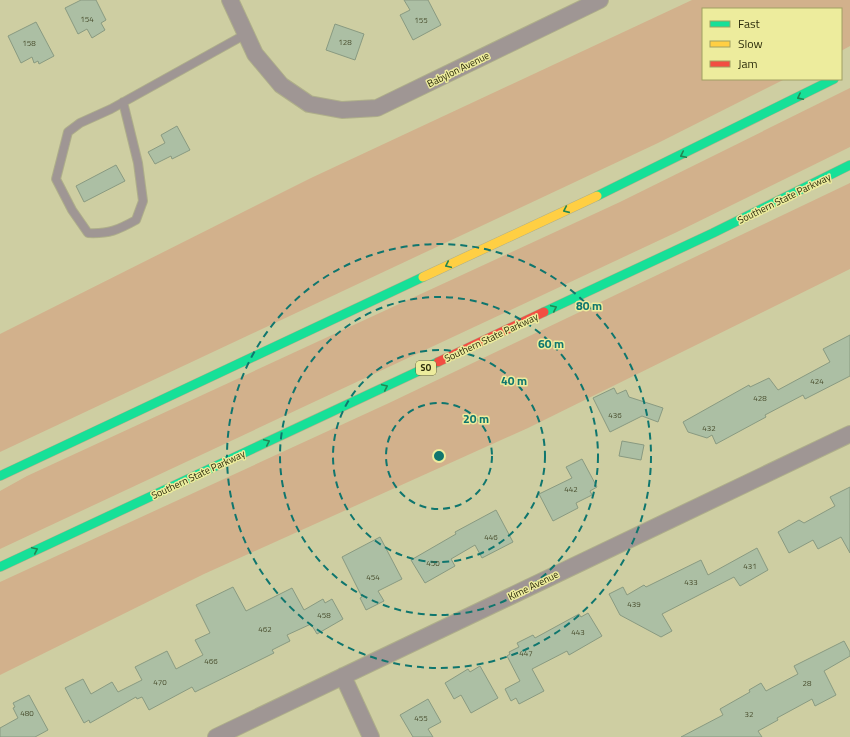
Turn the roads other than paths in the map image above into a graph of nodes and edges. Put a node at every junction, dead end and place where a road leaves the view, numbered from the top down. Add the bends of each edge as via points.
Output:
1 (230, 0) edge
2 (600, 0) edge
3 (246, 34) junction
4 (832, 80) edge
5 (123, 102) junction
6 (850, 165) edge
7 (850, 434) edge
8 (0, 476) edge
9 (0, 567) edge
10 (343, 676) junction
11 (216, 737) edge
12 (371, 737) edge

1 - 3 street
2 - 3 street, Babylon Avenue via 377,108 342,110 309,104 281,85 255,54
3 - 5 lane
4 -> 8 highway via 658,167
5 - 5 lane via 80,123 68,132 62,154 56,178 72,210 88,233 104,234 136,220 143,201 138,163
9 -> 6 highway, Southern State Parkway / SO via 681,248
7 - 10 street, Kime Avenue
10 - 11 street, Kime Avenue
10 - 12 street

